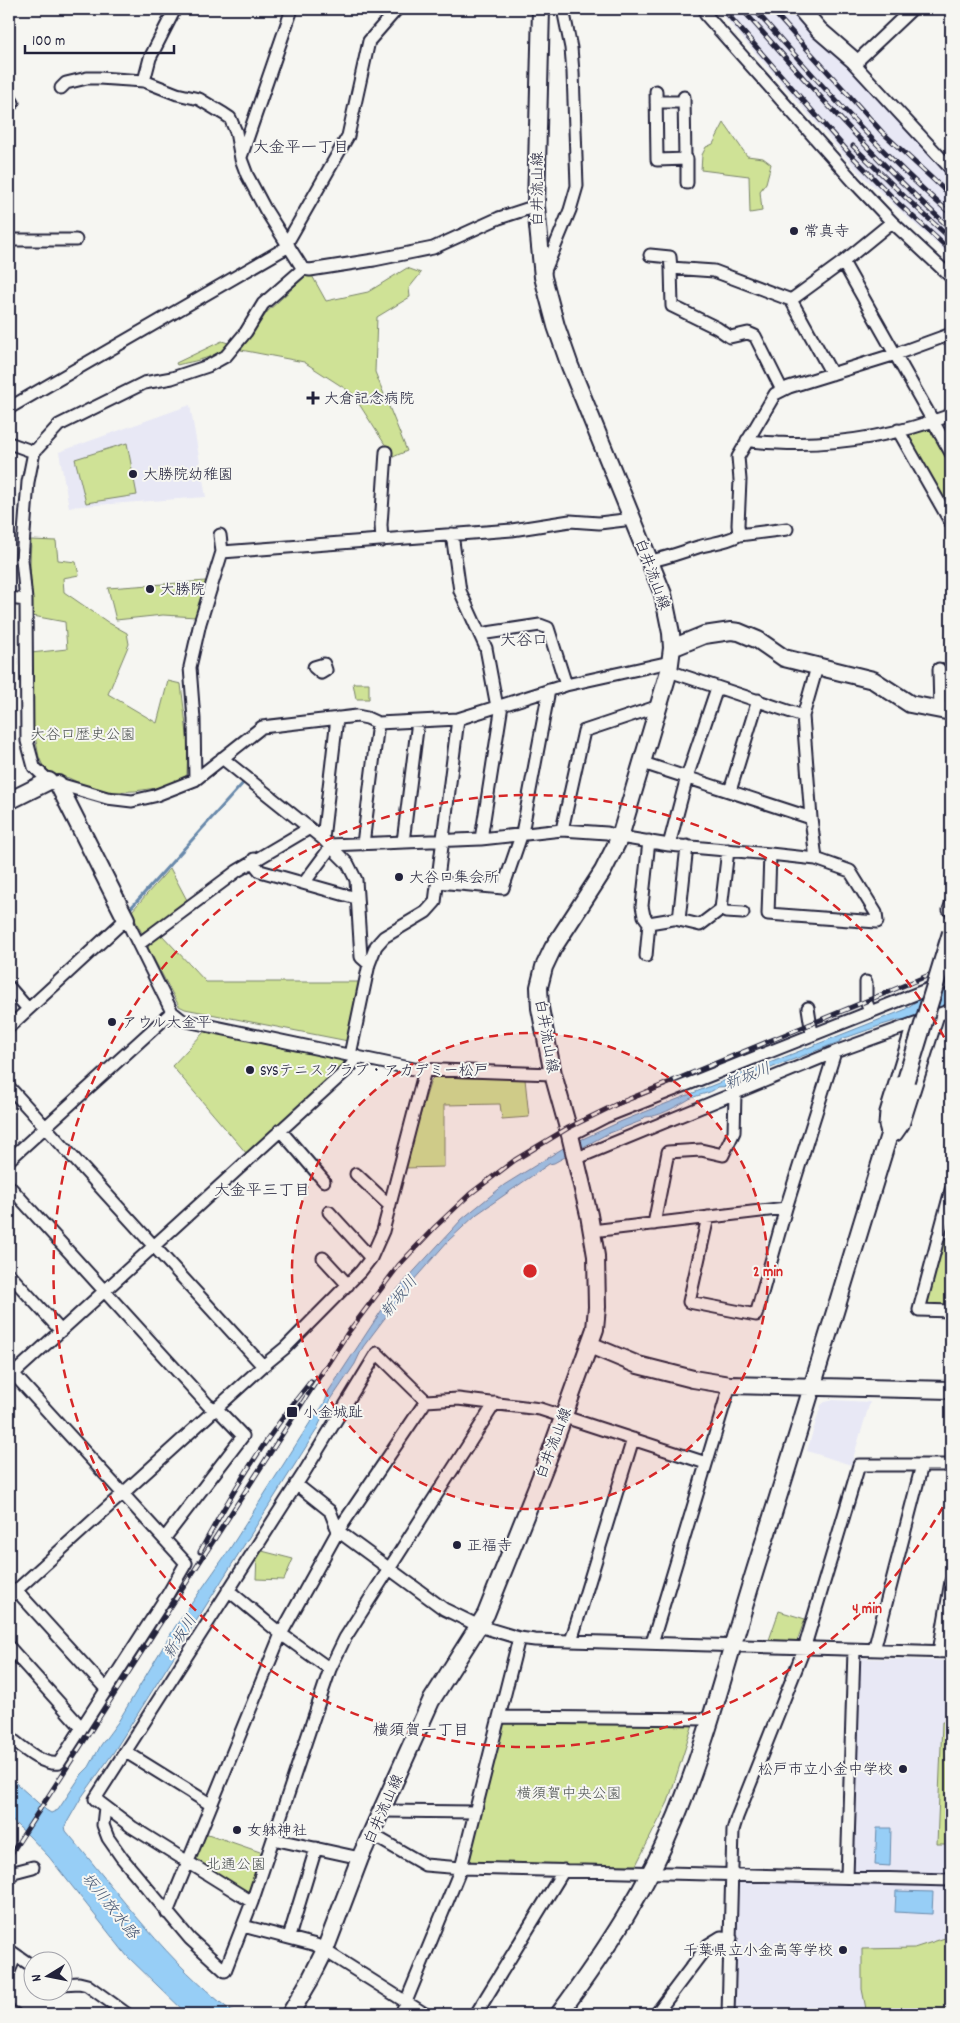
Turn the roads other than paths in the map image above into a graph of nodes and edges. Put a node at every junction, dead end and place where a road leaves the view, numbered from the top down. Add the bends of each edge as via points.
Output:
1 (175, 9) edge
2 (292, 9) edge
3 (397, 9) edge
4 (541, 9) edge
5 (563, 9) edge
6 (801, 9) edge
7 (912, 9) edge
8 (706, 15) dead end
9 (856, 62) junction
10 (144, 81) junction
11 (61, 88) dead end
12 (240, 159) junction
13 (685, 159) junction
14 (951, 169) edge
15 (687, 183) dead end
16 (536, 206) junction
17 (892, 222) junction
18 (9, 240) edge
19 (76, 240) dead end
20 (288, 245) junction
21 (650, 256) dead end
22 (843, 262) junction
23 (672, 268) junction
24 (303, 269) junction
25 (543, 277) junction
26 (951, 277) edge
27 (791, 300) junction
28 (951, 334) edge
29 (896, 354) junction
30 (832, 374) junction
31 (782, 390) junction
32 (9, 408) edge
33 (951, 415) edge
34 (934, 421) junction
35 (898, 430) junction
36 (747, 440) junction
37 (9, 444) edge
38 (34, 452) junction
39 (386, 452) dead end
40 (951, 452) edge
41 (633, 520) junction
42 (951, 523) edge
43 (787, 528) dead end
44 (452, 534) junction
45 (220, 535) dead end
46 (739, 535) junction
47 (382, 541) junction
48 (222, 552) junction
49 (650, 561) junction
50 (9, 598) edge
51 (26, 600) junction
52 (480, 634) junction
53 (670, 660) junction
54 (817, 667) junction
55 (939, 669) dead end
56 (566, 685) junction
57 (717, 688) junction
58 (549, 690) junction
59 (758, 700) junction
60 (500, 706) junction
61 (659, 706) junction
62 (946, 711) edge
63 (803, 716) junction
64 (337, 718) junction
65 (458, 719) junction
66 (418, 721) junction
67 (378, 723) junction
68 (222, 758) junction
69 (643, 763) junction
70 (687, 777) junction
71 (195, 780) junction
72 (53, 782) junction
73 (730, 791) junction
74 (9, 801) edge
75 (812, 818) junction
76 (308, 829) junction
77 (562, 830) junction
78 (522, 833) junction
79 (620, 837) junction
80 (481, 839) junction
81 (442, 841) junction
82 (649, 841) junction
83 (403, 842) junction
84 (327, 844) junction
85 (363, 844) junction
86 (670, 845) junction
87 (687, 846) junction
88 (728, 850) junction
89 (770, 854) junction
90 (254, 859) junction
91 (816, 859) junction
92 (438, 882) junction
93 (304, 883) junction
94 (356, 898) junction
95 (951, 904) edge
96 (720, 909) junction
97 (951, 911) edge
98 (743, 914) dead end
99 (679, 918) junction
100 (126, 919) junction
101 (649, 923) junction
102 (951, 933) edge
103 (139, 944) junction
104 (646, 956) dead end
105 (369, 964) junction
106 (951, 980) edge
107 (866, 982) dead end
108 (9, 987) edge
109 (808, 1008) dead end
110 (28, 1009) junction
111 (951, 1010) edge
112 (172, 1012) junction
113 (870, 1012) junction
114 (938, 1015) junction
115 (913, 1024) junction
116 (9, 1027) edge
117 (812, 1034) junction
118 (835, 1052) junction
119 (353, 1056) junction
120 (425, 1070) junction
121 (553, 1074) junction
122 (9, 1087) edge
123 (735, 1094) junction
124 (45, 1126) junction
125 (280, 1130) junction
126 (888, 1136) junction
127 (571, 1137) junction
128 (575, 1157) junction
129 (9, 1160) edge
130 (356, 1174) dead end
131 (324, 1181) dead end
132 (9, 1186) edge
133 (951, 1190) edge
134 (390, 1206) junction
135 (786, 1208) junction
136 (329, 1212) dead end
137 (708, 1217) junction
138 (654, 1224) junction
139 (592, 1231) junction
140 (154, 1247) junction
141 (323, 1258) dead end
142 (371, 1258) junction
143 (9, 1274) edge
144 (348, 1285) junction
145 (105, 1291) junction
146 (951, 1311) edge
147 (61, 1331) junction
148 (590, 1345) junction
149 (262, 1366) junction
150 (10, 1374) edge
151 (730, 1385) junction
152 (811, 1387) junction
153 (951, 1390) edge
154 (426, 1401) junction
155 (494, 1403) junction
156 (215, 1409) junction
157 (563, 1417) junction
158 (633, 1440) junction
159 (706, 1463) junction
160 (922, 1465) junction
161 (951, 1465) edge
162 (296, 1484) junction
163 (122, 1493) junction
164 (338, 1531) junction
165 (164, 1539) junction
166 (390, 1569) junction
167 (951, 1580) edge
168 (228, 1590) junction
169 (12, 1593) edge
170 (479, 1626) junction
171 (281, 1634) junction
172 (519, 1638) junction
173 (571, 1641) junction
174 (652, 1644) junction
175 (732, 1645) junction
176 (9, 1647) edge
177 (804, 1649) junction
178 (854, 1650) junction
179 (874, 1650) junction
180 (939, 1652) junction
181 (951, 1652) edge
182 (330, 1669) junction
183 (107, 1690) junction
184 (499, 1717) junction
185 (709, 1719) junction
186 (81, 1727) junction
187 (9, 1737) edge
188 (126, 1752) junction
189 (210, 1804) junction
190 (105, 1807) junction
191 (382, 1811) junction
192 (475, 1812) junction
193 (371, 1834) junction
194 (273, 1839) junction
195 (316, 1848) junction
196 (360, 1858) junction
197 (187, 1862) junction
198 (33, 1867) dead end
199 (461, 1868) junction
200 (564, 1870) junction
201 (649, 1872) junction
202 (732, 1874) junction
203 (847, 1877) junction
204 (9, 1879) edge
205 (951, 1880) edge
206 (252, 1902) junction
207 (167, 1913) junction
208 (243, 1926) junction
209 (288, 1937) junction
210 (730, 1938) junction
211 (325, 1950) junction
212 (12, 1952) edge
213 (9, 1971) edge
214 (72, 1983) edge
215 (406, 2002) junction
216 (9, 2011) edge
217 (14, 2014) edge
218 (127, 2014) edge
219 (290, 2014) edge
220 (401, 2014) edge
221 (425, 2014) edge
222 (476, 2014) edge
223 (559, 2014) edge
224 (656, 2014) edge
225 (728, 2014) edge

1 - 10 street via 150,58
2 - 12 street
3 - 20 street via 369,40 348,136
4 - 16 main road, 白井流山線
5 - 25 street via 573,72 577,186
6 - 9 main road via 819,30
7 - 9 street
8 - 17 street
9 - 14 street via 854,64 869,82
10 - 11 street via 87,78 66,82
10 - 12 street via 199,99 230,118 236,132
12 - 20 street via 265,209
13 - 13 street via 684,99 656,96 657,160
13 - 15 street
16 - 24 street via 499,218 433,248 354,264
16 - 25 main road, 白井流山線
17 - 22 street
17 - 26 street
18 - 19 street
20 - 24 street
20 - 32 street
21 - 23 street via 670,257
22 - 27 street
22 - 29 street
23 - 27 street via 714,271
23 - 31 street via 672,306 730,337 748,333 755,336
24 - 38 street via 263,304 226,356 172,378 144,383 59,425
25 - 41 main road, 白井流山線 via 570,366
27 - 30 street
28 - 29 street
29 - 30 street
29 - 34 street
30 - 31 street
31 - 36 street via 775,394
33 - 34 street
34 - 35 street
34 - 40 street
35 - 36 street via 813,444
35 - 42 street
36 - 46 street via 738,461
37 - 38 street
38 - 51 street via 28,482 22,559
39 - 47 street
41 - 44 street via 570,521 512,530
41 - 49 main road, 白井流山線
43 - 46 street
44 - 47 street
44 - 52 street via 460,591
45 - 48 street
46 - 49 street
47 - 48 street
48 - 71 street via 190,666
49 - 53 main road, 白井流山線 via 667,610
50 - 51 street
51 - 72 street via 27,742 34,767
52 - 56 street via 540,625 548,628
52 - 60 street
53 - 54 main road via 704,635 731,631 749,636 784,658
53 - 56 street
53 - 57 street
53 - 61 main road, 白井流山線
54 - 62 main road via 873,680 910,704
54 - 63 street
55 - 62 street
56 - 58 street
57 - 59 street
57 - 70 street
58 - 60 street
58 - 78 street
59 - 63 street
59 - 73 street
60 - 65 street
60 - 80 street
61 - 69 main road, 白井流山線
61 - 77 street via 584,731
63 - 75 street
64 - 67 street via 357,716
64 - 68 street via 262,727
64 - 84 street
65 - 66 street
65 - 81 street
66 - 67 street
66 - 83 street
67 - 85 street
68 - 71 street
68 - 76 street
69 - 70 street
69 - 79 main road, 白井流山線
70 - 73 street
70 - 86 street
71 - 72 street via 132,801 106,798
72 - 74 main road
72 - 100 main road
73 - 75 street
75 - 91 street
76 - 84 street
76 - 90 street
77 - 78 street
77 - 79 street
78 - 80 street
78 - 92 street via 503,888
79 - 82 street
79 - 121 main road, 白井流山線 via 544,968 539,986 540,1008
80 - 81 street
81 - 83 street
81 - 92 street
82 - 86 street
82 - 101 street via 642,906
83 - 85 street
84 - 85 street
84 - 93 street
84 - 94 street via 352,869
86 - 87 street
87 - 88 street
87 - 99 street
88 - 89 street
88 - 96 street
89 - 91 street
89 - 91 street via 768,914 877,922 876,913 850,871
90 - 93 street via 260,871
90 - 103 street
92 - 105 street via 435,902 426,912 384,937 376,946
93 - 94 street
94 - 105 street via 361,957
95 - 97 street
96 - 98 street
96 - 99 street via 700,926
99 - 101 street
100 - 103 street
100 - 110 street
101 - 104 street
102 - 126 main road, bridge
103 - 112 street
105 - 119 street
106 - 113 street
107 - 113 street via 866,1001
108 - 110 street
109 - 117 street
110 - 116 street
111 - 114 street
112 - 119 street via 182,1020
112 - 124 street
113 - 117 street
114 - 115 street
114 - 126 street via 903,1125 896,1135
115 - 118 street
115 - 126 street via 886,1112
117 - 127 street via 605,1117
118 - 123 street
118 - 135 street
119 - 120 street
119 - 125 street via 354,1062 348,1069
120 - 121 street
120 - 134 street
121 - 127 main road, 白井流山線
122 - 124 street
123 - 128 street
123 - 138 street via 734,1132 723,1155 701,1150 668,1152
124 - 129 street
124 - 140 street
125 - 131 street
125 - 140 street
126 - 152 main road
127 - 128 main road, 白井流山線
128 - 139 main road, 白井流山線
130 - 134 street
132 - 145 street
133 - 146 street via 919,1310
134 - 142 street
135 - 137 street
135 - 137 street via 756,1315 689,1302
136 - 142 street
137 - 138 street
138 - 139 street
139 - 148 main road, 白井流山線 via 597,1307
140 - 145 street
140 - 149 street
141 - 144 street
142 - 144 street
143 - 147 street
144 - 149 street via 285,1348
145 - 147 street
145 - 156 street
147 - 150 street
148 - 151 main road via 646,1367
148 - 157 main road, 白井流山線
149 - 156 street
150 - 163 street
151 - 152 main road
151 - 159 street
152 - 153 main road
152 - 175 main road
154 - 155 street via 458,1399
154 - 162 street via 377,1353
154 - 164 street
155 - 157 street via 540,1409
155 - 166 street
156 - 163 street
156 - 165 street via 243,1436
157 - 158 street
157 - 170 main road, 白井流山線 via 502,1577
158 - 159 street
158 - 173 street
159 - 174 street
160 - 161 street
160 - 177 street via 859,1465
160 - 179 street
162 - 164 street via 330,1511
162 - 168 street
163 - 165 street
163 - 169 street
164 - 166 street
164 - 171 street
165 - 183 street via 186,1564
166 - 170 street via 444,1609
166 - 182 street via 345,1638
167 - 180 street
168 - 171 street
168 - 188 street
169 - 183 street
170 - 172 street
170 - 191 main road, 白井流山線 via 431,1701
171 - 182 street
171 - 189 street
172 - 173 street
172 - 184 street
173 - 174 street
174 - 175 street
175 - 177 street
175 - 185 main road
176 - 186 street
177 - 178 street
177 - 202 street via 737,1817 733,1830
178 - 179 street
178 - 203 street
179 - 180 street
180 - 181 street
182 - 194 street
183 - 186 street
184 - 185 street
184 - 192 street
185 - 201 main road via 676,1816
186 - 187 street via 58,1763 51,1764
188 - 189 street
188 - 190 street via 95,1799
189 - 197 street
190 - 197 street
190 - 207 street via 104,1825 108,1838
191 - 192 street
191 - 193 main road, 白井流山線
192 - 199 street
193 - 196 main road, 白井流山線
193 - 199 street via 425,1865
194 - 195 street
194 - 206 street
195 - 196 street
195 - 209 street
196 - 211 main road, 白井流山線
197 - 206 street
197 - 207 street
198 - 204 street via 14,1872
199 - 200 street
199 - 215 street
200 - 201 street
200 - 222 street
201 - 202 street
201 - 223 main road via 613,1936
202 - 203 street
202 - 210 street
203 - 205 street
206 - 208 street
207 - 208 street via 225,1970
208 - 209 street
209 - 211 street
210 - 224 street via 721,1937 708,1945
210 - 225 street
211 - 215 street
211 - 219 main road, 白井流山線
212 - 213 street
214 - 218 street via 87,1986
215 - 220 street
215 - 221 street
216 - 217 street

